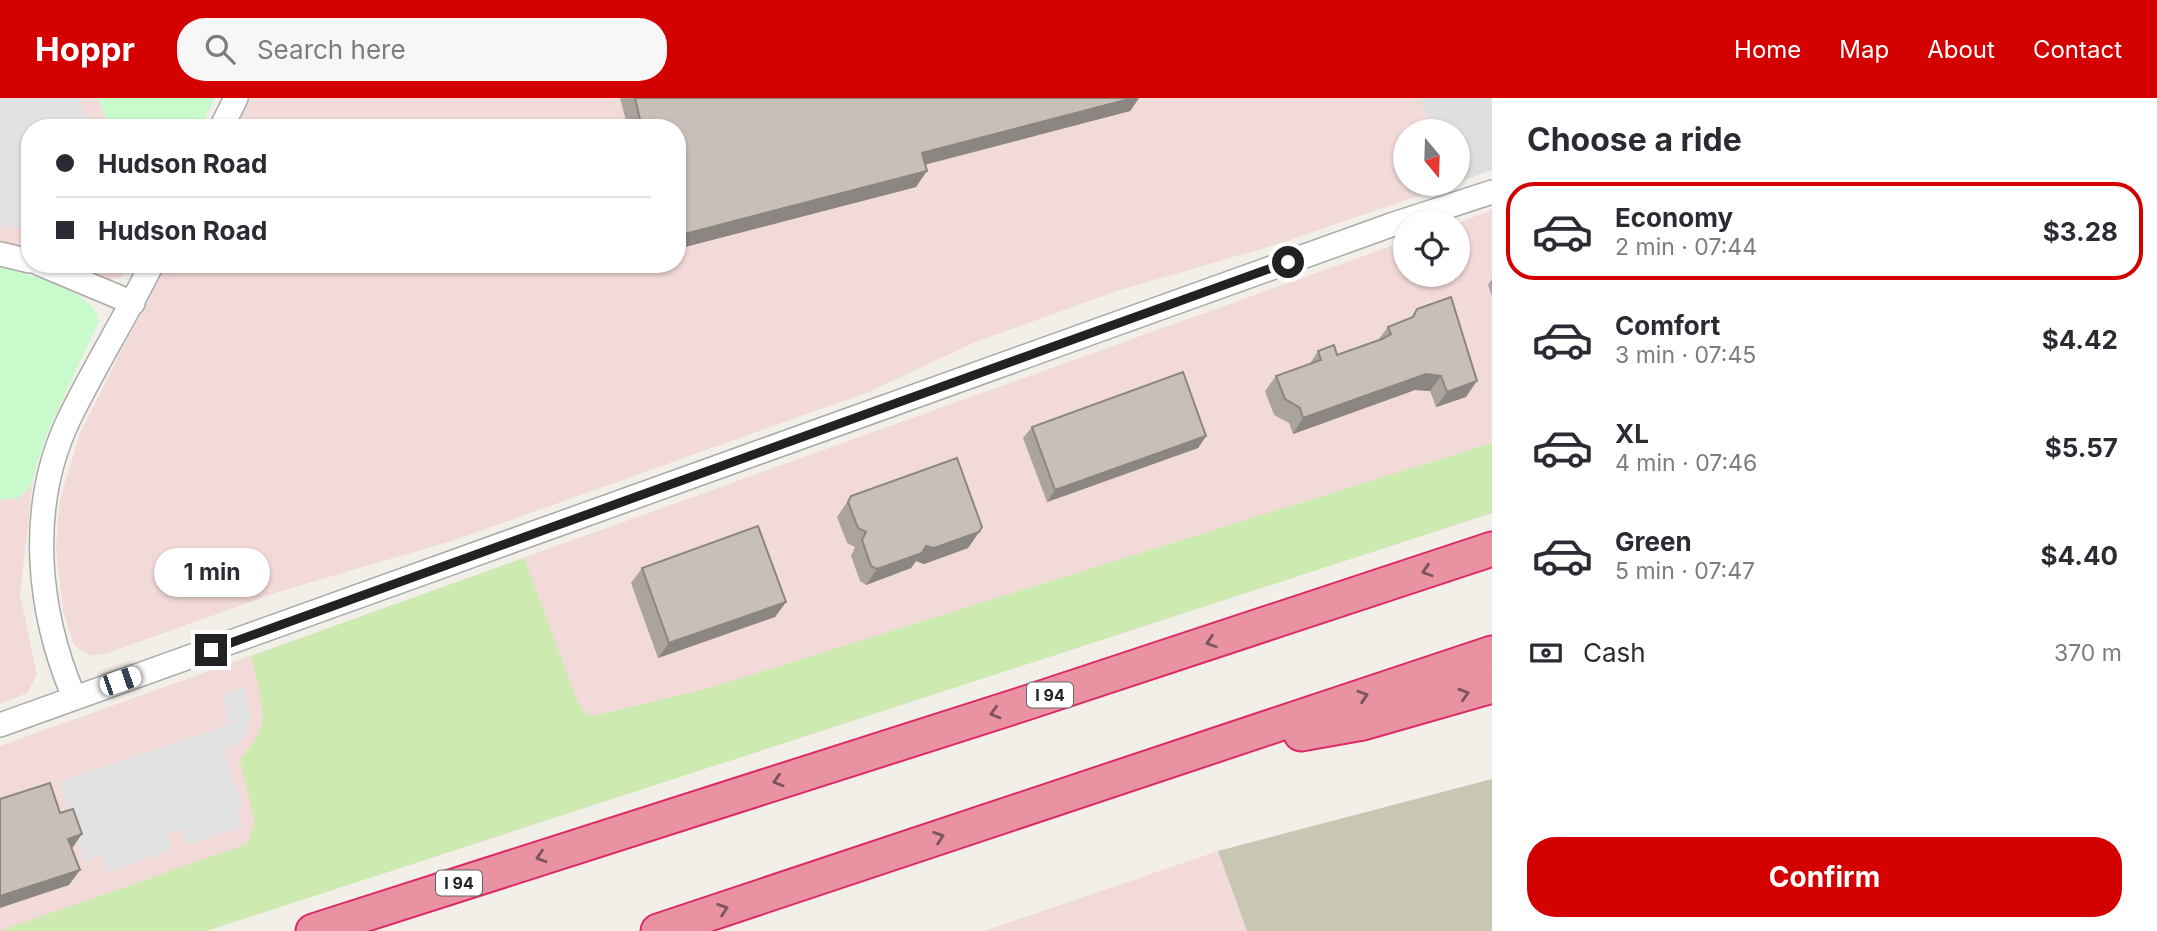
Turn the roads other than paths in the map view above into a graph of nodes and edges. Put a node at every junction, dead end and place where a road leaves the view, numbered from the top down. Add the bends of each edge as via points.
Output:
1 (236, 98) edge
2 (226, 119) edge
3 (1492, 192) edge
4 (0, 254) edge
5 (21, 259) edge
6 (61, 273) edge
7 (148, 273) edge
8 (133, 303) junction
9 (1492, 549) edge
10 (1492, 653) edge
11 (1492, 686) edge
12 (74, 697) junction
13 (0, 725) edge
14 (1182, 755) junction
15 (313, 931) edge
16 (658, 931) edge

1 - 2 street
3 - 12 street
4 - 5 street
6 - 8 street
7 - 8 street
8 - 12 street via 68,421 51,471 42,519 41,572 49,617 59,662
9 -> 15 highway, I 94
14 -> 10 highway
14 -> 11 highway via 1363,723
12 - 13 street
16 -> 14 highway

